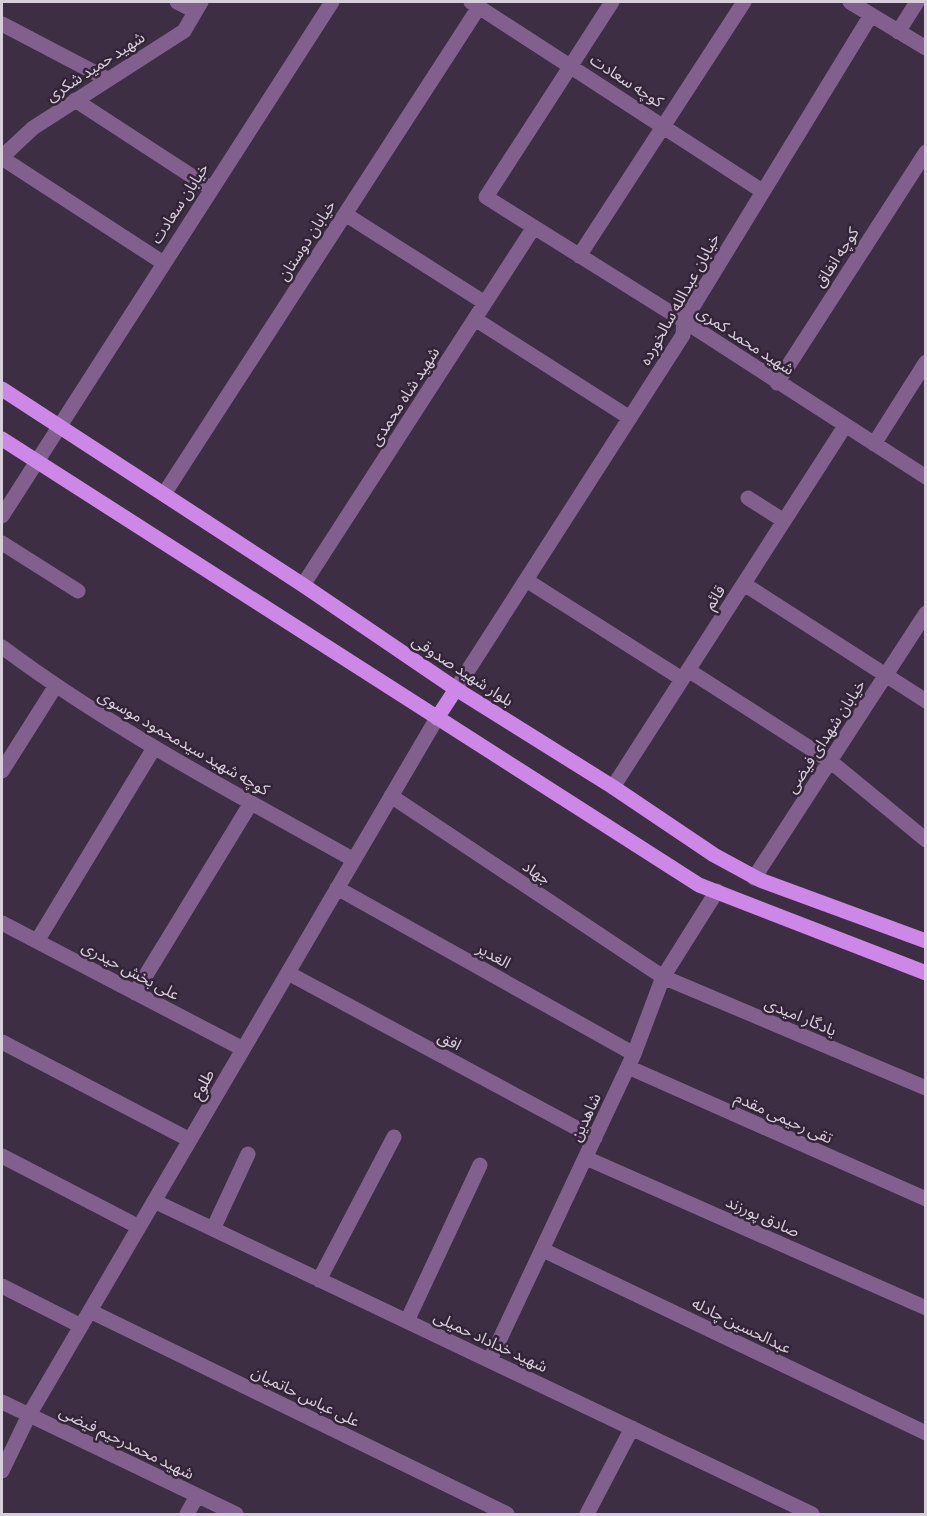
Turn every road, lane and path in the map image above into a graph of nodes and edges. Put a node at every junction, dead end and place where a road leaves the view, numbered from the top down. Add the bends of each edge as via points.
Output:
1 (177, 2) edge
2 (332, 2) edge
3 (612, 2) edge
4 (744, 2) edge
5 (850, 2) edge
6 (917, 2) edge
7 (475, 4) edge
8 (198, 6) edge
9 (871, 15) junction
10 (2, 24) edge
11 (898, 32) junction
12 (926, 48) edge
13 (570, 66) junction
14 (107, 79) junction
15 (75, 100) junction
16 (664, 125) junction
17 (7, 142) edge
18 (926, 152) edge
19 (2, 157) edge
20 (210, 188) junction
21 (762, 191) junction
22 (345, 214) junction
23 (534, 227) junction
24 (579, 256) junction
25 (162, 262) junction
26 (485, 303) junction
27 (475, 319) junction
28 (684, 321) junction
29 (926, 362) edge
30 (777, 382) junction
31 (2, 389) edge
32 (630, 418) junction
33 (58, 425) junction
34 (845, 426) junction
35 (2, 439) edge
36 (874, 444) junction
37 (36, 461) junction
38 (926, 477) edge
39 (164, 494) junction
40 (748, 498) dead end
41 (2, 516) edge
42 (784, 521) junction
43 (2, 543) edge
44 (526, 580) junction
45 (744, 584) junction
46 (303, 585) junction
47 (78, 591) dead end
48 (926, 613) edge
49 (2, 647) edge
50 (685, 675) junction
51 (885, 675) junction
52 (55, 687) junction
53 (456, 689) junction
54 (926, 701) edge
55 (437, 718) junction
56 (154, 748) junction
57 (830, 761) junction
58 (2, 771) edge
59 (613, 787) junction
60 (391, 796) junction
61 (251, 803) junction
62 (926, 840) edge
63 (354, 860) junction
64 (754, 878) junction
65 (337, 888) junction
66 (717, 891) junction
67 (2, 923) edge
68 (38, 941) junction
69 (926, 941) edge
70 (288, 973) junction
71 (926, 973) edge
72 (663, 977) junction
73 (135, 993) junction
74 (2, 1042) edge
75 (243, 1049) junction
76 (631, 1061) junction
77 (926, 1088) edge
78 (393, 1137) dead end
79 (595, 1138) junction
80 (190, 1140) junction
81 (248, 1154) dead end
82 (2, 1156) edge
83 (586, 1158) junction
84 (480, 1165) dead end
85 (926, 1199) edge
86 (154, 1201) junction
87 (139, 1227) junction
88 (213, 1229) junction
89 (543, 1250) junction
90 (319, 1280) junction
91 (2, 1286) edge
92 (926, 1308) edge
93 (90, 1311) junction
94 (407, 1321) junction
95 (81, 1326) junction
96 (490, 1360) junction
97 (2, 1402) edge
98 (29, 1415) junction
99 (632, 1428) junction
100 (926, 1433) edge
101 (2, 1471) edge
102 (197, 1496) junction
103 (187, 1515) edge
104 (236, 1515) edge
105 (507, 1515) edge
106 (588, 1515) edge
107 (812, 1515) edge

1 - 8 street
2 - 20 street, خیابان سعادت
3 - 13 street
4 - 16 street
5 - 9 street
6 - 11 street
7 - 13 street, کوچه سعادت
7 - 22 street, خیابان دوستان
8 - 14 street, شهید حمید شکری via 184,31
9 - 11 street
9 - 21 street, خیابان عبدالله سالخورده
10 - 14 street
11 - 12 street
13 - 16 street, کوچه سعادت
13 - 23 street, شهید محمد کمری via 486,197
14 - 15 street, شهید حمید شکری
15 - 17 street, شهید حمید شکری
15 - 20 street
16 - 21 street, کوچه سعادت
16 - 24 street
17 - 19 street, شهید حمید شکری
18 - 30 street, کوچه انفاق
19 - 25 street
20 - 25 street, خیابان سعادت
21 - 28 street, خیابان عبدالله سالخورده
22 - 26 street
22 - 39 street, خیابان دوستان
23 - 24 street, شهید محمد کمری
23 - 26 street, شهید شاه محمدی
24 - 28 street, شهید محمد کمری
25 - 33 street, خیابان سعادت
26 - 27 street, شهید شاه محمدی
27 - 32 street
27 - 46 street, شهید شاه محمدی
28 - 30 street, شهید محمد کمری
28 - 32 street, خیابان عبدالله سالخورده via 683,335
29 - 36 street
30 - 34 street, شهید محمد کمری
31 - 33 main road, بلوار شهید صدوقی
32 - 44 street, خیابان عبدالله سالخورده
33 - 37 street, خیابان سعادت
33 - 39 main road, بلوار شهید صدوقی
34 - 36 street, شهید محمد کمری
34 - 42 street, قائم
35 - 37 main road
36 - 38 street, شهید محمد کمری
37 - 41 street, خیابان سعادت
37 - 55 main road
39 - 46 main road, بلوار شهید صدوقی
40 - 42 street
42 - 45 street, قائم
43 - 47 street
44 - 50 street
44 - 53 street, خیابان عبدالله سالخورده
45 - 50 street, قائم
45 - 51 street
46 - 53 main road, بلوار شهید صدوقی
48 - 51 street, خیابان شهدای فیضی
49 - 52 street, کوچه شهید سیدمحمود موسوی
50 - 57 street
50 - 59 street, قائم
51 - 54 street
51 - 57 street, خیابان شهدای فیضی
52 - 56 street, کوچه شهید سیدمحمود موسوی
52 - 58 street
53 - 55 main road
53 - 59 main road, بلوار شهید صدوقی
55 - 60 street, طلوع
55 - 66 main road via 689,878
56 - 61 street, کوچه شهید سیدمحمود موسوی
56 - 68 street
57 - 62 street
57 - 64 street, خیابان شهدای فیضی
59 - 64 main road, بلوار شهید صدوقی
60 - 63 street, طلوع
60 - 72 street, جهاد
61 - 63 street, کوچه شهید سیدمحمود موسوی
61 - 73 street
63 - 65 street, طلوع
64 - 69 main road, بلوار شهید صدوقی
65 - 70 street, طلوع
65 - 76 street, الغدیر
66 - 71 main road
66 - 72 street, شاهدین
67 - 68 street, علی بخش حیدری
68 - 73 street, علی بخش حیدری
70 - 75 street, طلوع
70 - 79 street, افق
72 - 76 street, شاهدین
72 - 77 street, یادگار امیدی
73 - 75 street, علی بخش حیدری
74 - 80 street
75 - 80 street, طلوع
76 - 79 street, شاهدین
76 - 85 street, تقی رحیمی مقدم
78 - 90 street
79 - 83 street, شاهدین
80 - 86 street, طلوع
81 - 88 street
82 - 87 street
83 - 89 street, شاهدین
83 - 92 street, صادق پورزند
84 - 94 street
86 - 87 street, طلوع
86 - 88 street, شهید خداداد حمیلی
87 - 93 street, طلوع
88 - 90 street, شهید خداداد حمیلی
89 - 96 street, شاهدین
89 - 100 street, عبدالحسین چادله
90 - 94 street, شهید خداداد حمیلی
91 - 95 street
93 - 95 street, طلوع
93 - 105 street, علی عباس حاتمیان
94 - 96 street, شهید خداداد حمیلی
95 - 98 street, طلوع
96 - 99 street, شهید خداداد حمیلی
97 - 98 street, شهید محمدرحیم فیضی
98 - 101 street, طلوع
98 - 102 street, شهید محمدرحیم فیضی
99 - 106 street
99 - 107 street, شهید خداداد حمیلی
102 - 103 street
102 - 104 street, شهید محمدرحیم فیضی

